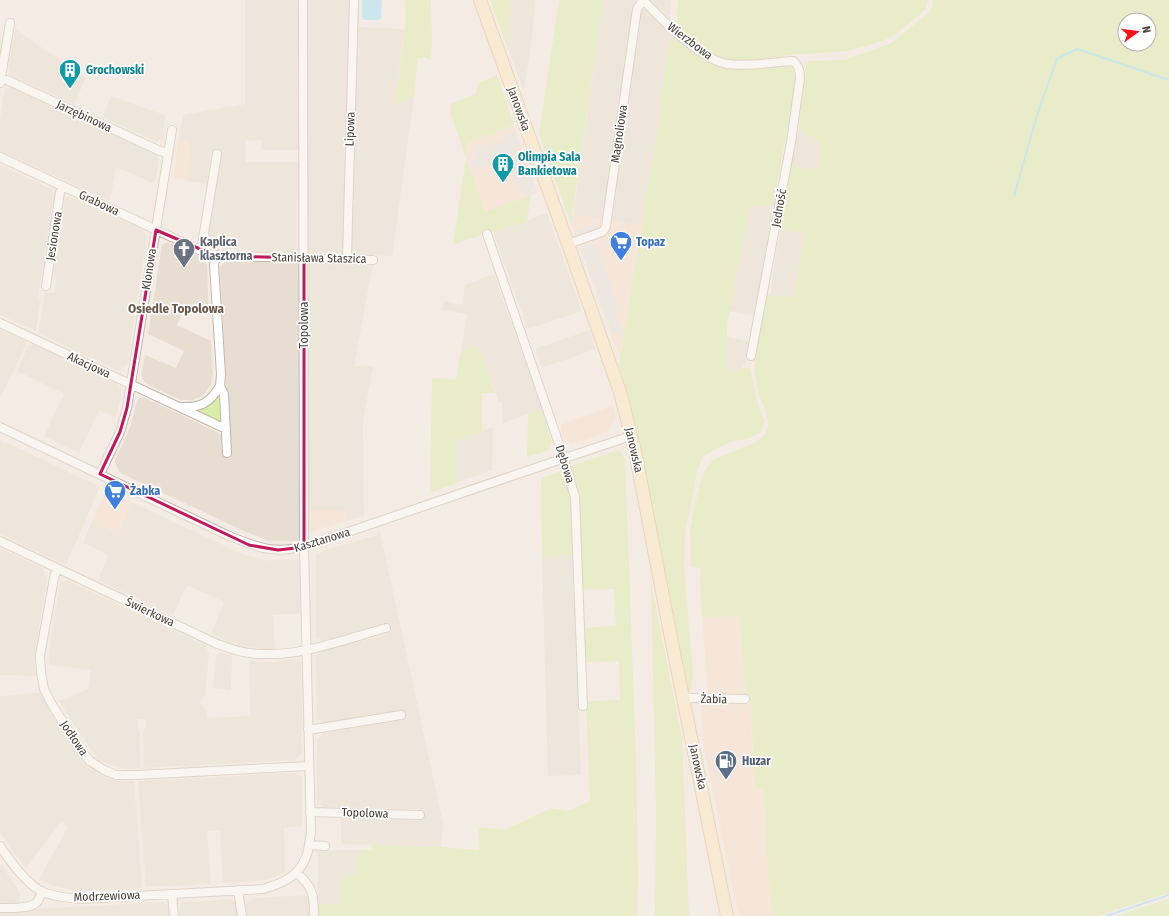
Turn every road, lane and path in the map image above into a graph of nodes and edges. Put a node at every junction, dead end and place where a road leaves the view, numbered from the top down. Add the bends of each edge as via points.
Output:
1 (303, 0) edge
2 (354, 0) edge
3 (480, 0) edge
4 (643, 0) edge
5 (10, 23) dead end
6 (793, 61) joint
7 (0, 81) edge
8 (172, 130) dead end
9 (168, 153) junction
10 (217, 154) dead end
11 (0, 156) edge
12 (62, 186) junction
13 (156, 230) junction
14 (487, 234) dead end
15 (568, 244) junction
16 (199, 250) junction
17 (216, 256) junction
18 (304, 258) junction
19 (347, 258) junction
20 (373, 260) dead end
21 (46, 286) dead end
22 (0, 323) edge
23 (751, 356) dead end
24 (130, 384) junction
25 (220, 386) junction
26 (178, 407) junction
27 (0, 428) edge
28 (226, 429) junction
29 (631, 436) junction
30 (228, 453) dead end
31 (563, 459) junction
32 (100, 474) junction
33 (0, 541) edge
34 (304, 547) junction
35 (57, 568) junction
36 (386, 628) dead end
37 (307, 649) junction
38 (684, 698) junction
39 (745, 699) dead end
40 (583, 706) dead end
41 (401, 715) dead end
42 (308, 729) junction
43 (309, 766) junction
44 (310, 812) junction
45 (420, 815) dead end
46 (309, 845) junction
47 (0, 846) edge
48 (325, 846) dead end
49 (297, 872) junction
50 (238, 890) junction
51 (42, 891) junction
52 (172, 894) junction
53 (0, 908) edge
54 (174, 916) edge
55 (242, 916) edge
56 (314, 916) edge
57 (727, 916) edge

1 - 18 street, Topolowa
2 - 19 street, Lipowa
3 - 15 main road, Janowska
4 - 6 street, Wierzbowa via 674,31 718,62 740,65
4 - 15 street, Magnoliowa via 637,9 606,226 602,232
5 - 7 street
6 - 23 street, Jedność via 796,62 800,73 791,142
7 - 9 street, Jarzębinowa via 7,80
8 - 9 street, Klonowa
9 - 13 street, Klonowa
10 - 16 street via 202,245
11 - 12 street, Grabowa
12 - 13 street, Grabowa
12 - 21 street, Jesionowa
13 - 16 street, Grabowa
13 - 24 street, Klonowa
14 - 31 street, Dębowa
15 - 29 main road, Janowska via 613,370
16 - 17 street, Grabowa
17 - 18 street, Stanisława Staszica
17 - 25 street via 214,265
18 - 19 street, Stanisława Staszica
18 - 34 street, Topolowa
19 - 20 street, Stanisława Staszica
22 - 24 street, Akacjowa
24 - 26 street, Akacjowa
24 - 32 street, Klonowa via 120,432
25 - 26 street via 206,402 193,407
25 - 28 street via 224,394
26 - 28 street, Akacjowa
27 - 32 street, Kasztanowa
28 - 30 street
29 - 31 street, Kasztanowa
29 - 38 main road, Janowska
31 - 34 street, Kasztanowa
31 - 40 street, Dębowa via 575,497
32 - 34 street, Kasztanowa via 227,535 260,548 291,550
33 - 35 street, Świerkowa
34 - 37 street, Topolowa
35 - 37 street, Świerkowa via 230,649 274,654
35 - 43 street, Jodłowa via 40,656 41,672 44,688 51,703 90,761 116,775
36 - 37 street
37 - 42 street, Topolowa
38 - 39 street, Żabia
38 - 57 main road, Janowska
41 - 42 street
42 - 43 street, Topolowa
43 - 44 street, Topolowa
44 - 45 street, Topolowa
44 - 46 street, Topolowa
46 - 48 street
46 - 49 street, Topolowa via 302,866
47 - 51 street, Modrzewiowa via 24,878
49 - 50 street, Modrzewiowa via 278,884 263,889
49 - 56 street via 306,880 311,890
50 - 52 street, Modrzewiowa
50 - 55 street
51 - 52 street, Modrzewiowa via 60,897 80,899
51 - 53 street via 34,904
52 - 54 street

